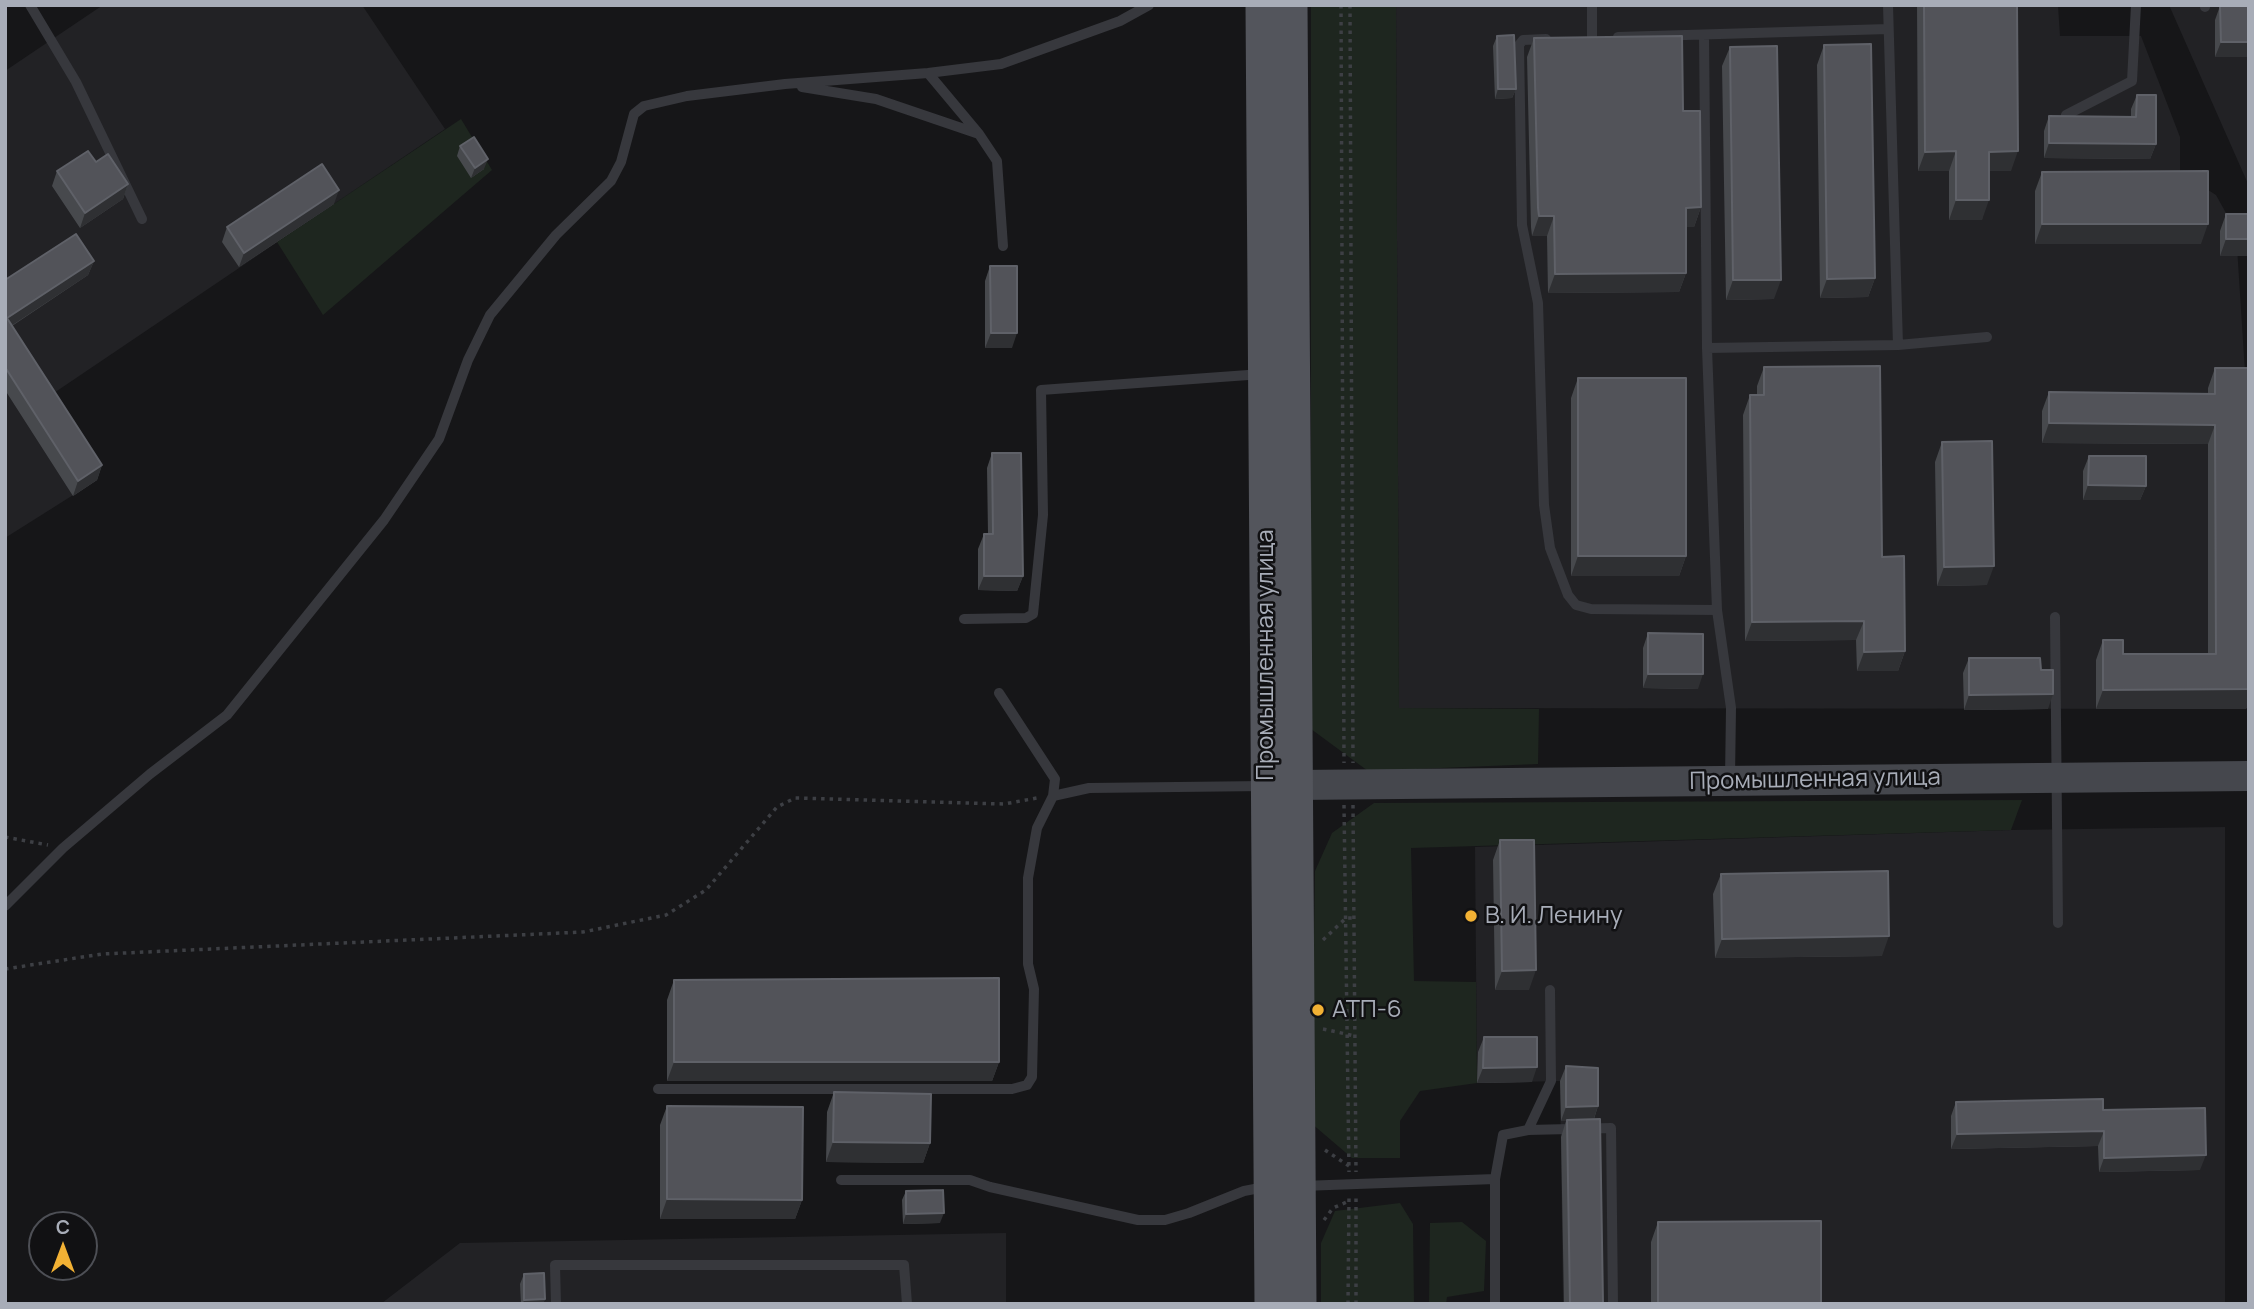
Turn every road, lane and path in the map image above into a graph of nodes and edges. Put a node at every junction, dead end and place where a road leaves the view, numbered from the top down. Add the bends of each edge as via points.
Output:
1 (30, 5) edge
2 (1149, 5) edge
3 (1262, 5) edge
4 (1291, 5) edge
5 (1341, 5) edge
6 (1350, 5) edge
7 (1592, 5) edge
8 (1888, 5) edge
9 (2136, 5) edge
10 (1888, 29) junction
11 (1704, 35) junction
12 (1578, 38) edge
13 (1592, 38) junction
14 (1564, 39) edge
15 (928, 73) junction
16 (785, 84) junction
17 (2066, 115) edge
18 (979, 134) junction
19 (142, 219) dead end
20 (1003, 246) dead end
21 (1987, 337) dead end
22 (1898, 345) junction
23 (1707, 348) junction
24 (1279, 374) junction
25 (1717, 610) junction
26 (2055, 617) dead end
27 (964, 619) dead end
28 (999, 692) dead end
29 (2249, 776) edge
30 (2058, 778) junction
31 (1730, 780) junction
32 (1348, 784) junction
33 (1282, 785) junction
34 (1053, 796) junction
35 (5, 837) edge
36 (1297, 845) junction
37 (63, 848) junction
38 (5, 906) edge
39 (1354, 918) junction
40 (1346, 919) junction
41 (2058, 923) dead end
42 (5, 969) edge
43 (1550, 990) dead end
44 (1323, 1029) dead end
45 (1347, 1036) junction
46 (1355, 1036) junction
47 (658, 1089) dead end
48 (1528, 1130) junction
49 (1494, 1179) junction
50 (841, 1180) dead end
51 (1284, 1186) junction
52 (1353, 1186) junction
53 (1349, 1201) junction
54 (1320, 1224) dead end
55 (556, 1304) edge
56 (906, 1304) edge
57 (1271, 1304) edge
58 (1300, 1304) edge
59 (1348, 1304) edge
60 (1356, 1304) edge
61 (1495, 1304) edge
62 (1613, 1304) edge

1 - 19 lane via 76,82
2 - 15 lane via 1120,21 1001,64
3 - 24 main road, Промышленная улица
4 - 24 main road, Промышленная улица
5 - 32 path
6 - 32 path
7 - 13 lane
8 - 10 lane
9 - 17 lane via 2132,81
10 - 11 lane
10 - 22 lane
11 - 13 lane
11 - 23 lane
12 - 13 lane
14 - 25 lane via 1523,40 1519,45 1522,225 1538,303 1544,505 1550,548 1576,606
15 - 16 lane
15 - 18 lane
16 - 18 lane via 876,99
16 - 37 lane via 687,96 644,106 634,114 611,181 556,235 490,315 439,439 384,520 227,715
18 - 20 lane via 997,161
21 - 22 lane
22 - 23 lane
23 - 25 lane
24 - 27 lane via 1041,390 1043,515 1033,614
24 - 33 main road, Промышленная улица
25 - 31 lane via 1731,708
26 - 30 lane
28 - 34 lane via 1055,779
29 - 30 street, Промышленная улица
30 - 31 street, Промышленная улица
30 - 41 lane
31 - 32 street, Промышленная улица
32 - 33 street, Промышленная улица
32 - 36 street via 1316,804
32 - 39 path
32 - 40 path
33 - 34 lane via 1089,788
33 - 36 main road, Промышленная улица
33 - 51 main road, Промышленная улица
34 - 42 path via 1004,804 795,798 777,807 706,890 666,915 583,932 102,954
34 - 47 lane via 1037,828 1028,878 1028,964 1034,989 1032,1077 1027,1085 1012,1089
35 - 37 path
36 - 51 main road, Промышленная улица
37 - 38 lane
39 - 40 path
39 - 46 path
40 - 45 path
43 - 48 lane via 1551,1081
44 - 45 path
45 - 46 path
45 - 52 path
46 - 52 path
48 - 49 lane via 1503,1135
48 - 62 lane via 1611,1128
49 - 52 lane
49 - 61 lane
50 - 51 lane via 970,1180 1138,1220 1165,1220 1244,1191
51 - 52 lane
51 - 57 main road, Промышленная улица
51 - 58 main road, Промышленная улица
52 - 53 path
52 - 60 path
53 - 54 path via 1332,1208
53 - 59 path
55 - 56 lane via 555,1265 904,1265

